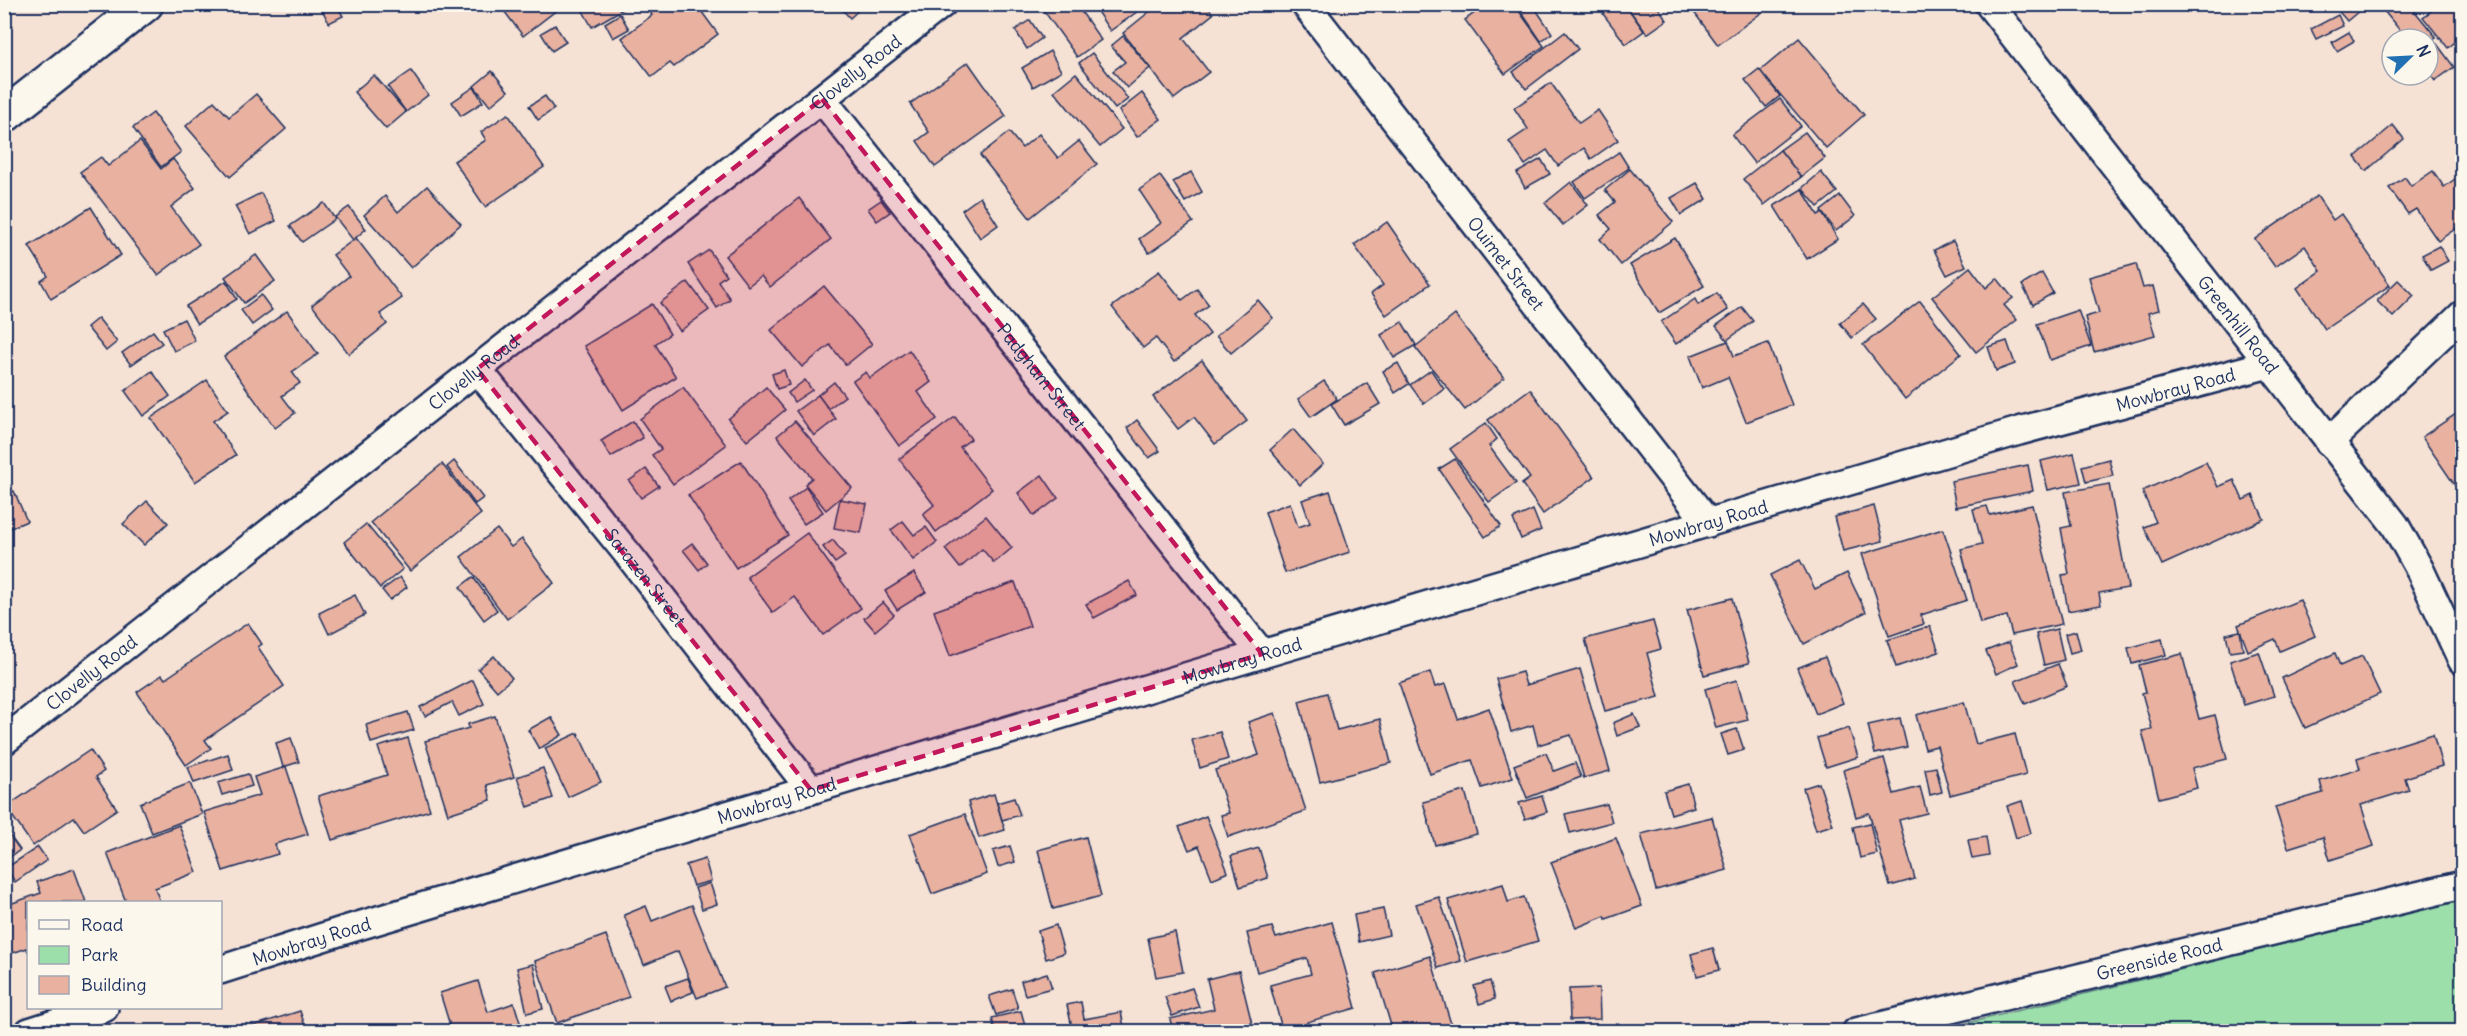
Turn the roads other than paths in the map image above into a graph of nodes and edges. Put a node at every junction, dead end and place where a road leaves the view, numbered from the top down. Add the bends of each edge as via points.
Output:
1 (146, 4) edge
2 (942, 4) edge
3 (1305, 4) edge
4 (1989, 4) edge
5 (822, 99) junction
6 (4, 116) edge
7 (2463, 315) edge
8 (2269, 364) junction
9 (477, 369) junction
10 (2329, 442) junction
11 (1708, 523) junction
12 (1262, 654) junction
13 (2463, 660) edge
14 (4, 741) edge
15 (810, 790) junction
16 (2463, 885) edge
17 (222, 969) edge
18 (101, 1009) edge
19 (29, 1032) edge
20 (1856, 1032) edge

1 - 6 main road
2 - 5 street, Clovelly Road
3 - 11 street, Ouimet Street
4 - 8 street, Greenhill Road
5 - 9 street, Clovelly Road
5 - 12 street, Padgham Street
7 - 10 street
8 - 10 street, Greenhill Road
8 - 11 street, Mowbray Road via 2019,431
9 - 14 street, Clovelly Road
9 - 15 street, Sarazen Street via 631,558
10 - 13 street, Greenhill Road via 2395,525
11 - 12 street, Mowbray Road
12 - 15 street, Mowbray Road
15 - 17 street, Mowbray Road
16 - 20 street, Greenside Road
18 - 19 street

